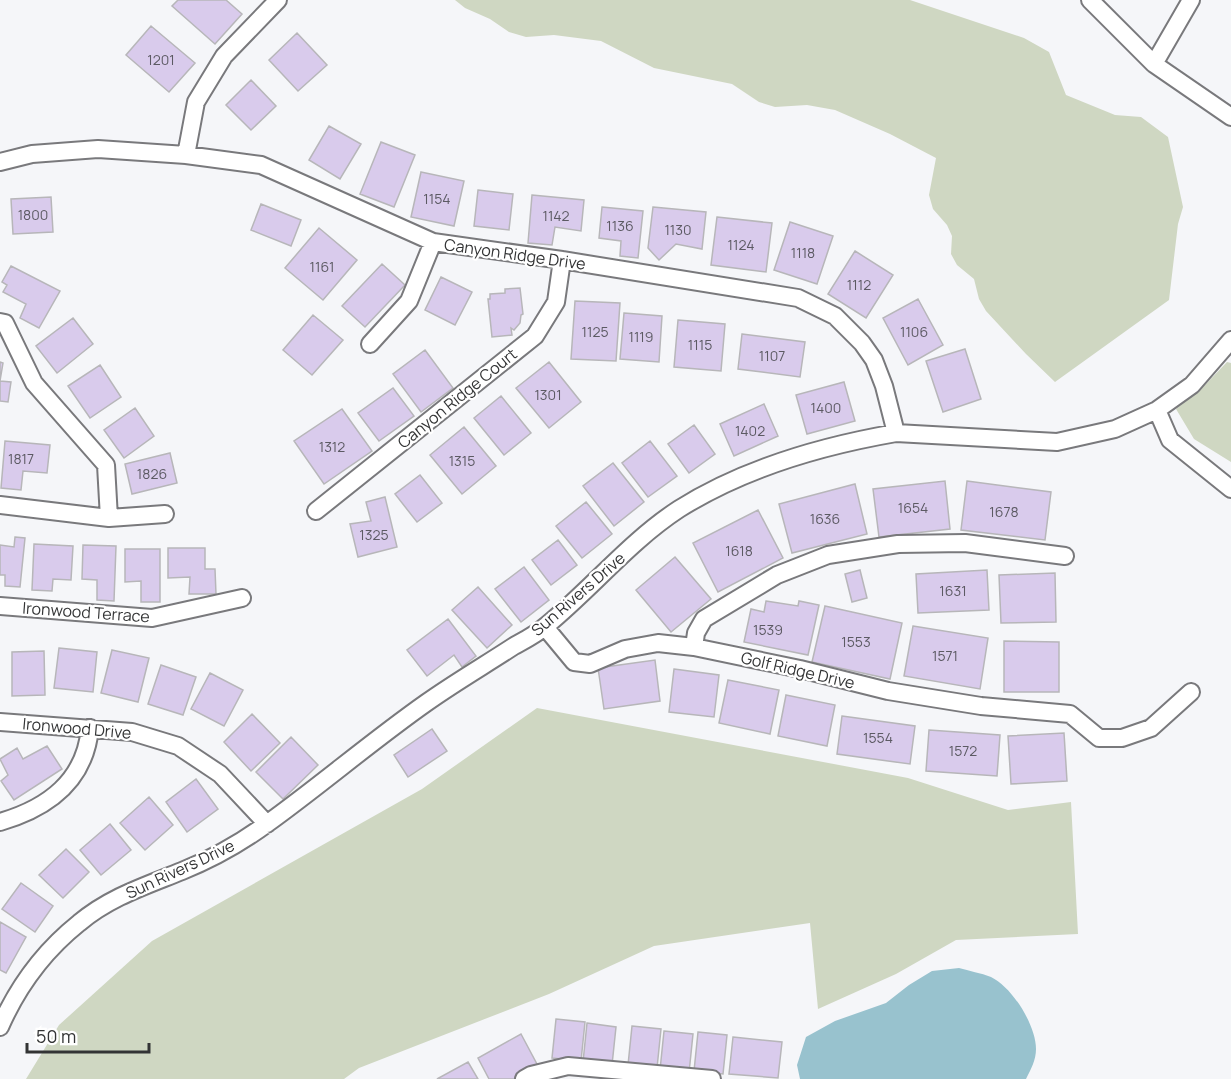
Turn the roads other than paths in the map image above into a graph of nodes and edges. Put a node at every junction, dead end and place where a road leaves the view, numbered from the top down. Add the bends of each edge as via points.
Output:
1 (278, 0) edge
2 (1090, 0) edge
3 (1191, 0) edge
4 (1154, 63) junction
5 (1231, 117) edge
6 (186, 155) junction
7 (0, 162) edge
8 (433, 242) junction
9 (562, 260) junction
10 (0, 322) edge
11 (1231, 342) edge
12 (370, 344) dead end
13 (1157, 411) junction
14 (896, 433) junction
15 (1231, 489) edge
16 (0, 505) edge
17 (316, 511) dead end
18 (165, 514) dead end
19 (109, 518) junction
20 (1065, 556) dead end
21 (242, 598) dead end
22 (0, 606) edge
23 (545, 627) junction
24 (694, 647) junction
25 (1191, 692) dead end
26 (0, 722) edge
27 (90, 728) junction
28 (0, 822) edge
29 (267, 824) junction
30 (0, 1027) edge
31 (524, 1079) edge
32 (712, 1079) edge

1 - 6 street via 224,56 196,102
2 - 4 street
3 - 4 street
4 - 5 street
6 - 7 street, Canyon Ridge Drive via 98,149 32,154
6 - 8 street, Canyon Ridge Drive via 261,165
8 - 9 street, Canyon Ridge Drive
8 - 12 street via 409,301
9 - 14 street, Canyon Ridge Drive via 798,298 835,316 874,360
9 - 17 street, Canyon Ridge Court via 556,302 535,336
10 - 19 street via 5,323 34,383 105,465
11 - 13 street, Sun Rivers Drive via 1192,385
13 - 14 street, Sun Rivers Drive via 1115,429 1057,442
13 - 15 street via 1170,440
14 - 23 street, Sun Rivers Drive via 837,444 771,465 680,509 647,533
16 - 19 street
18 - 19 street
20 - 24 street via 965,543 898,544 828,555 777,575 704,619
21 - 22 street, Ironwood Terrace via 152,618
23 - 24 street, Golf Ridge Drive via 574,662 590,664 626,649 658,643
23 - 29 street, Sun Rivers Drive via 427,702
24 - 25 street, Golf Ridge Drive via 888,691 981,706 1070,714 1099,738 1122,738 1150,728
26 - 27 street, Ironwood Drive
27 - 28 street via 86,753 73,778 38,806
27 - 29 street, Ironwood Drive via 132,732 178,746 220,774
29 - 30 street, Sun Rivers Drive via 203,862 124,894 92,913 37,964
31 - 32 street via 568,1066

